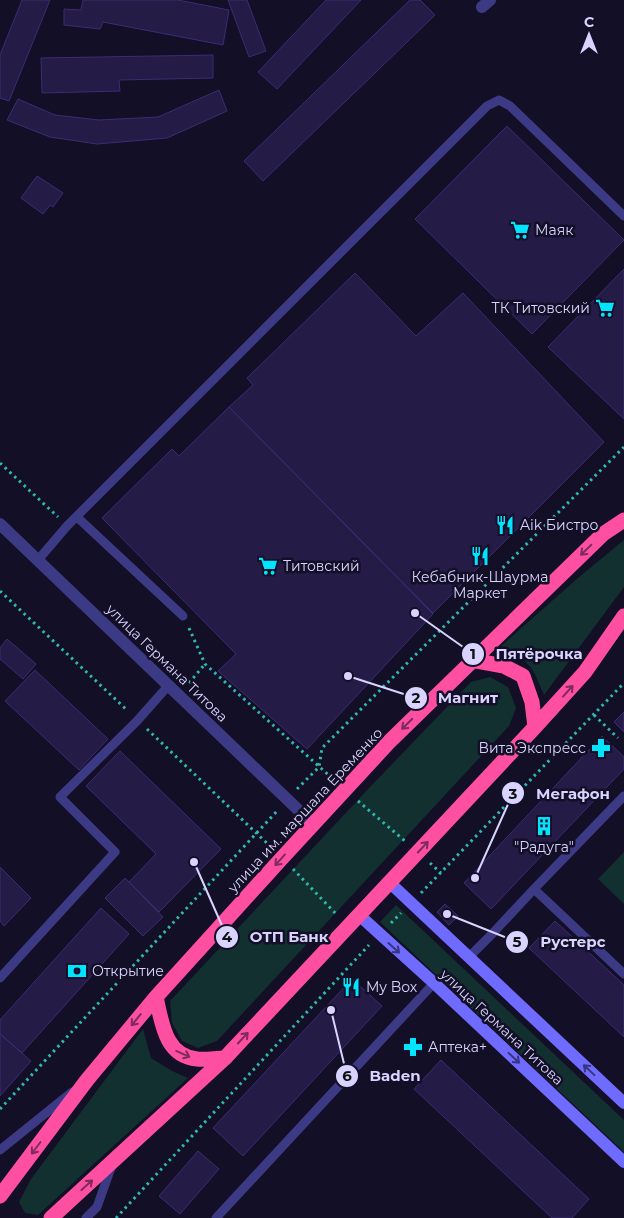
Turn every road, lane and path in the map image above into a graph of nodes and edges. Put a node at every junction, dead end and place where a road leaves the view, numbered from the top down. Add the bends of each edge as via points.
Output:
1 (624, 216) edge
2 (624, 447) edge
3 (0, 463) edge
4 (77, 517) junction
5 (624, 520) edge
6 (0, 524) edge
7 (67, 526) junction
8 (38, 560) junction
9 (183, 616) joint
10 (624, 616) edge
11 (471, 660) junction
12 (624, 683) edge
13 (168, 686) junction
14 (594, 714) junction
15 (535, 727) junction
16 (618, 738) dead end
17 (319, 767) junction
18 (346, 789) junction
19 (624, 796) edge
20 (287, 800) junction
21 (313, 824) junction
22 (256, 832) junction
23 (418, 852) junction
24 (282, 858) junction
25 (441, 873) junction
26 (389, 882) junction
27 (534, 889) junction
28 (411, 903) junction
29 (353, 920) junction
30 (379, 934) junction
31 (469, 957) junction
32 (624, 974) edge
33 (0, 978) edge
34 (434, 983) junction
35 (156, 997) junction
36 (225, 1058) junction
37 (87, 1080) junction
38 (624, 1103) edge
39 (0, 1109) edge
40 (0, 1150) edge
41 (113, 1162) junction
42 (624, 1162) edge
43 (0, 1196) edge
44 (51, 1218) edge
45 (86, 1218) edge
46 (116, 1218) edge
47 (216, 1218) edge

1 - 4 lane via 510,106 499,100 487,106
2 - 17 path via 322,748
3 - 7 path
4 - 7 lane
4 - 9 lane
5 -> 11 highway, улица им. маршала Еременко via 603,534
6 - 8 street, улица Германа Титова
7 - 8 lane
8 - 13 street, улица Германа Титова
9 - 17 path via 205,664
15 -> 10 highway via 585,672
11 - 15 highway via 504,666 524,676
11 -> 18 highway, улица им. маршала Еременко
12 - 14 path
13 - 20 street, улица Германа Титова
13 - 33 lane via 60,797 115,852
14 - 16 path
14 - 25 path
23 -> 15 highway
17 - 18 path
17 - 20 path
18 - 21 highway, улица им. маршала Еременко
18 - 23 path
19 - 27 lane
20 - 21 street, улица Германа Титова
20 - 22 path
21 - 24 highway, улица им. маршала Еременко
22 - 24 path
22 - 39 path
23 - 25 path
23 - 26 highway
24 - 29 path
24 -> 35 highway, улица им. маршала Еременко
25 - 28 path
26 - 28 street, улица Германа Титова
26 - 29 highway
27 - 31 lane
27 - 32 lane
28 - 30 path
28 - 31 street, улица Германа Титова
29 - 30 street, улица Германа Титова
36 -> 29 highway
30 -> 34 street, улица Германа Титова
30 - 46 path
38 -> 31 street, улица Германа Титова
34 -> 42 street, улица Германа Титова
34 - 47 lane
35 -> 36 highway via 165,1034 176,1052 196,1059
35 -> 37 highway, улица им. маршала Еременко
36 - 41 highway
37 - 40 lane
37 -> 43 highway, улица им. маршала Еременко
44 -> 41 highway
41 - 45 lane via 97,1207

